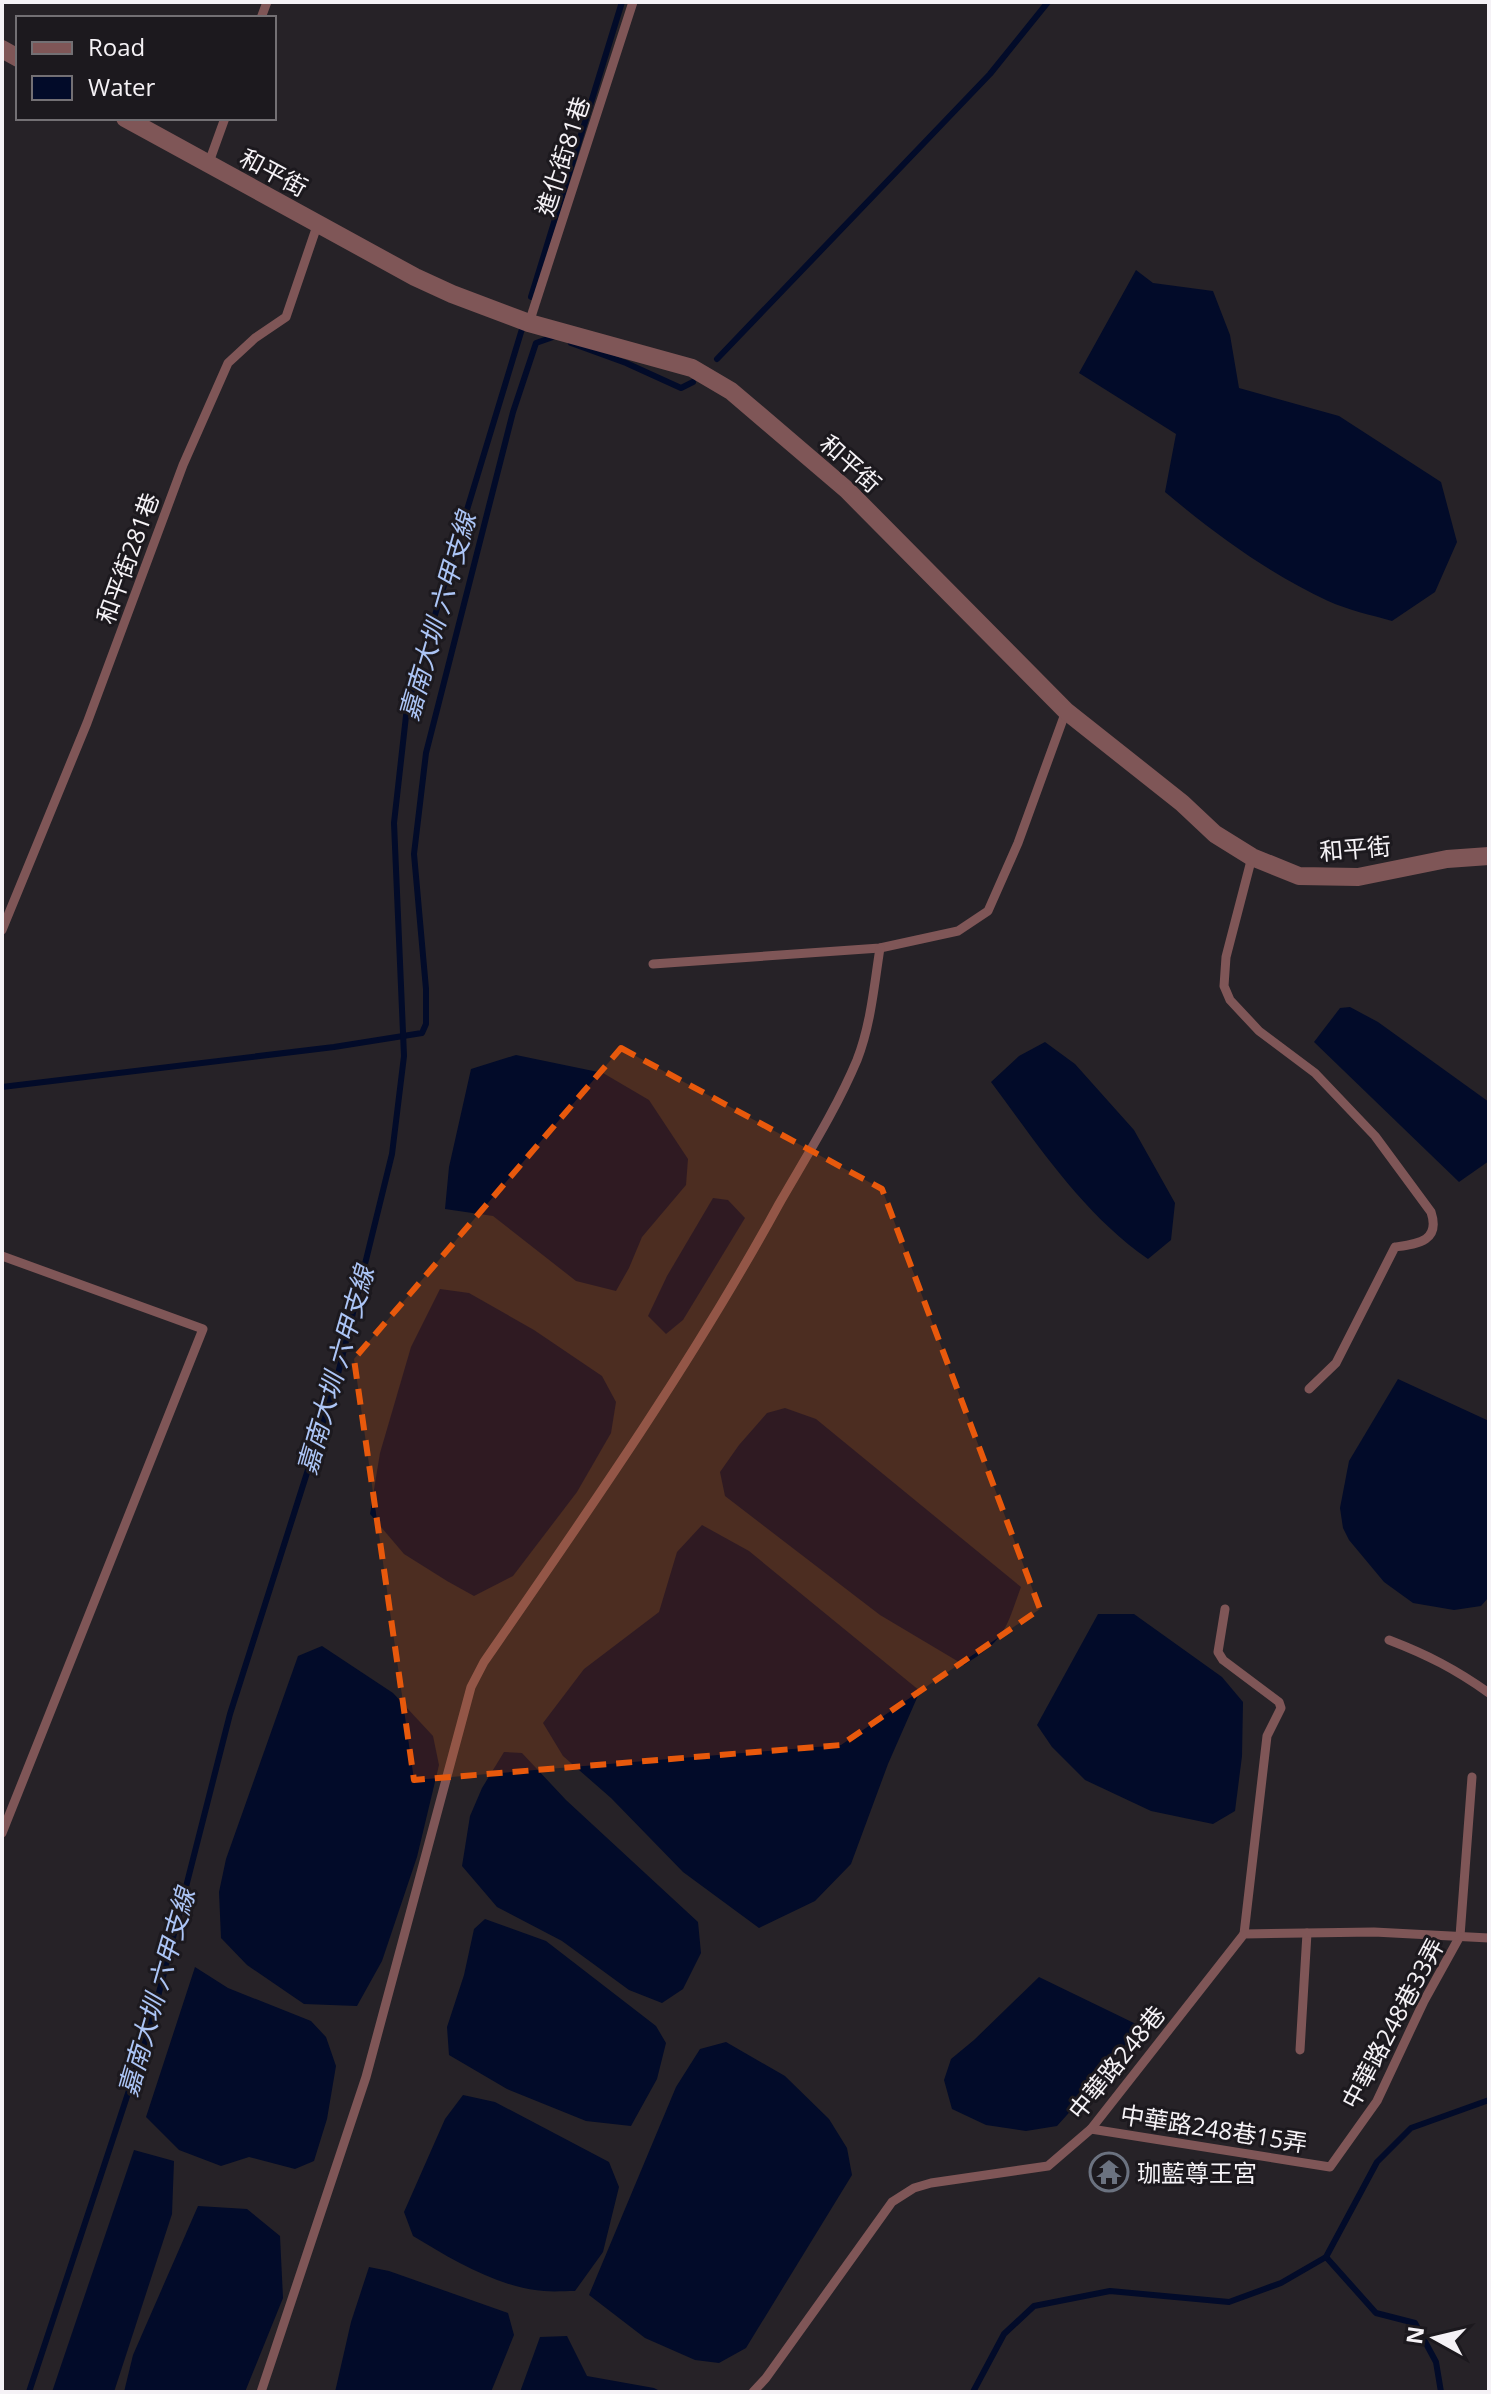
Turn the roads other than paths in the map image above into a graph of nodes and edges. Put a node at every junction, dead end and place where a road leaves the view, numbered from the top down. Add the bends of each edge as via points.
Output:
1 (633, 2) edge
2 (129, 120) edge
3 (224, 120) edge
4 (208, 165) junction
5 (318, 223) junction
6 (529, 323) junction
7 (1066, 711) junction
8 (1489, 856) edge
9 (1252, 857) junction
10 (2, 930) edge
11 (880, 948) junction
12 (653, 964) dead end
13 (2, 1256) edge
14 (1309, 1389) dead end
15 (1225, 1609) dead end
16 (1389, 1640) dead end
17 (1489, 1693) edge
18 (1472, 1777) dead end
19 (2, 1833) edge
20 (1307, 1933) junction
21 (1244, 1934) junction
22 (1460, 1936) junction
23 (1489, 1938) edge
24 (1300, 2050) dead end
25 (1091, 2129) junction
26 (1330, 2167) joint
27 (261, 2392) edge
28 (753, 2392) edge

1 - 6 lane, 進化街81巷
2 - 4 street, 和平街
3 - 4 lane
4 - 5 street, 和平街
5 - 6 street, 和平街 via 440,289
5 - 10 lane, 和平街281巷 via 286,317 228,363 183,465 87,723
6 - 7 street, 和平街 via 692,368 731,391 847,490
7 - 9 street, 和平街 via 1215,834
7 - 11 lane via 988,911 958,931
8 - 9 street, 和平街 via 1358,877 1299,876
9 - 14 lane via 1226,957 1224,986 1230,1000 1259,1031 1315,1073 1375,1136 1434,1221 1421,1244 1395,1247 1336,1363
11 - 12 lane
11 - 27 lane via 869,1022 837,1101 734,1286 471,1687 366,2077
13 - 19 lane via 203,1329
15 - 21 lane via 1218,1652 1281,1708 1267,1736
16 - 17 lane via 1459,1671
18 - 22 lane
20 - 21 lane
20 - 22 lane
20 - 24 lane
21 - 25 lane, 中華路248巷
22 - 23 lane
22 - 26 lane, 中華路248巷33弄 via 1377,2101
25 - 26 lane, 中華路248巷15弄
25 - 28 lane, 中華路248巷 via 1048,2166 931,2183 892,2202

